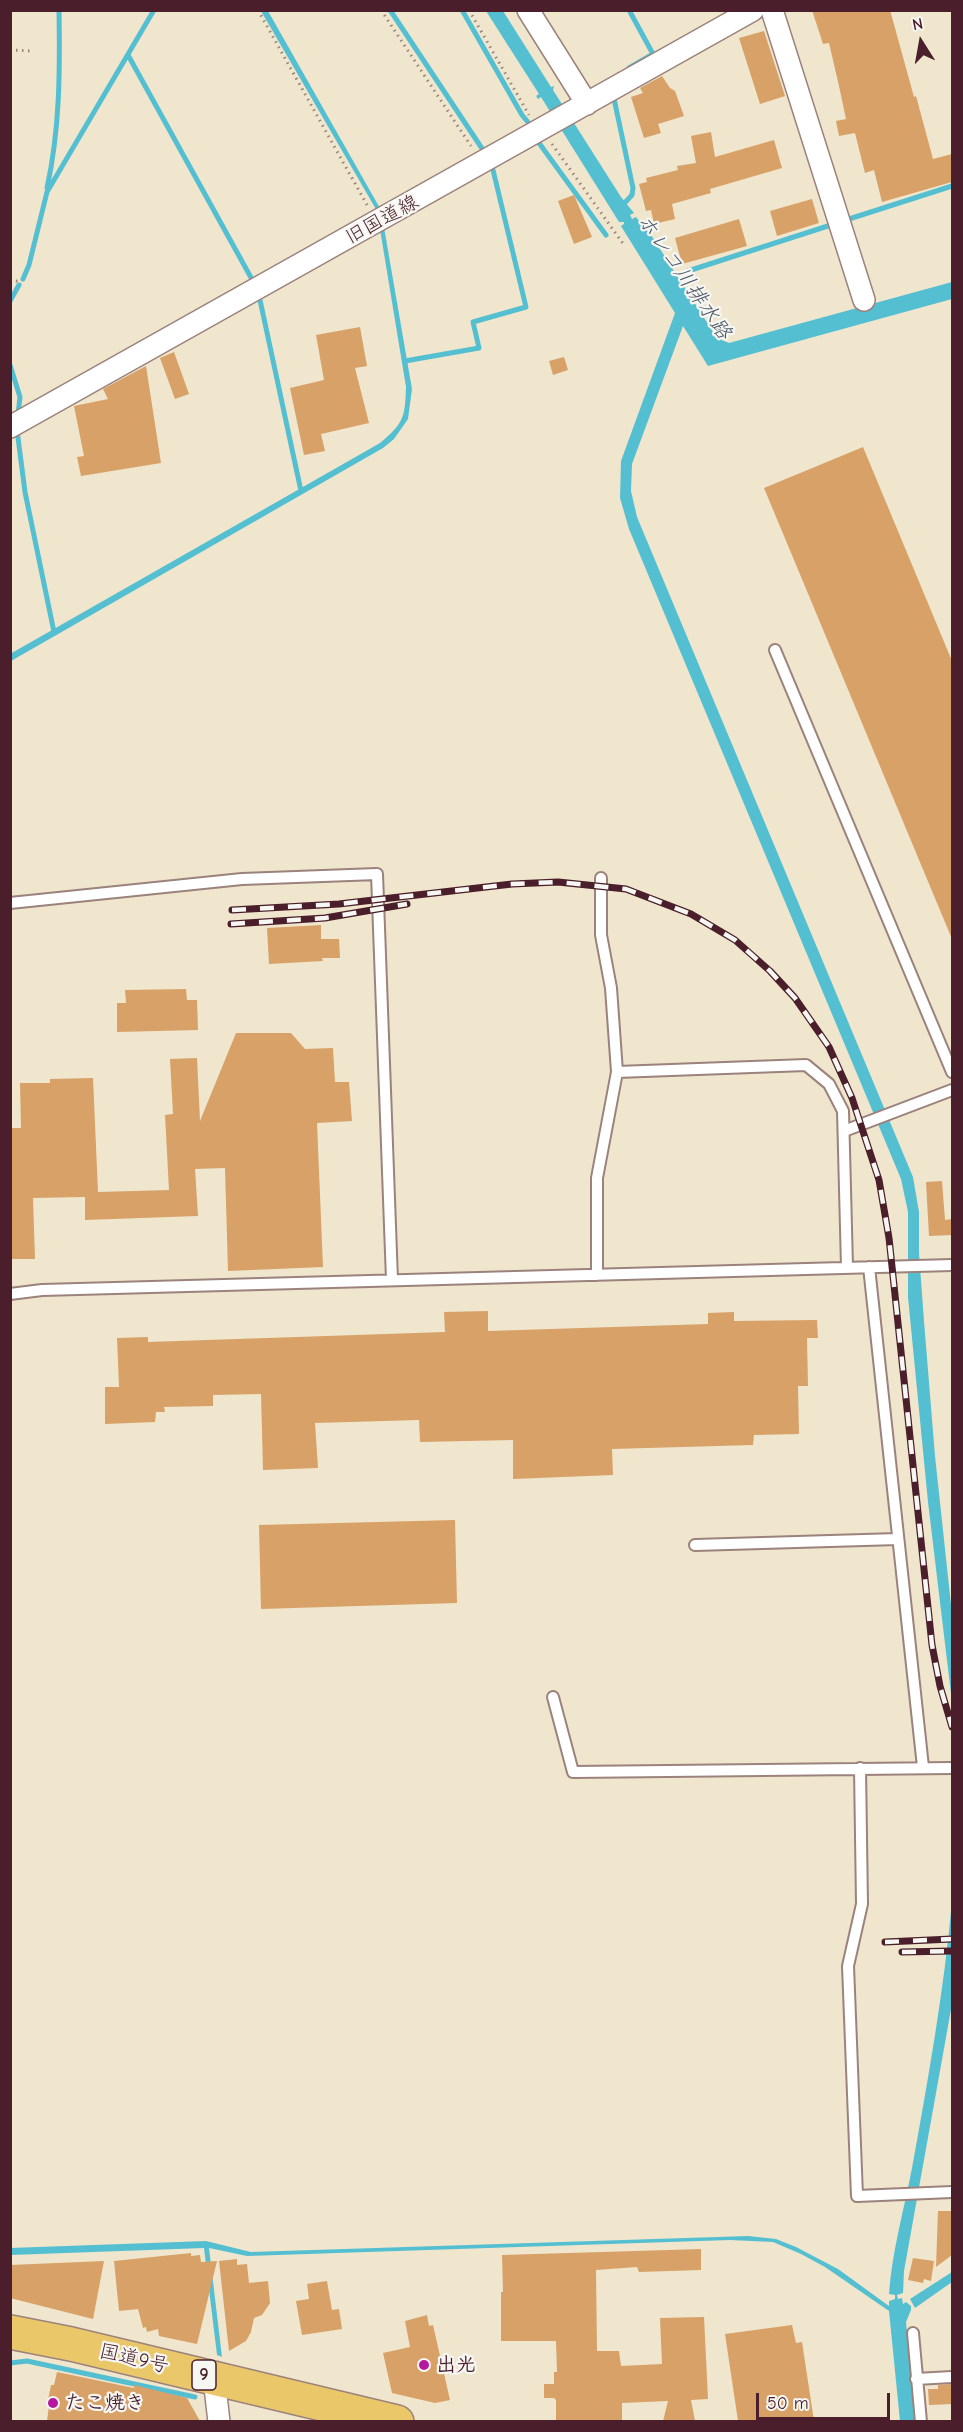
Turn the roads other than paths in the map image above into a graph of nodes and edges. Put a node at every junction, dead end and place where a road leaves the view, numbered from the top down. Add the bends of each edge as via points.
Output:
1 (528, 10) edge
2 (753, 10) edge
3 (772, 10) edge
4 (580, 108) junction
5 (864, 300) dead end
6 (10, 427) edge
7 (775, 650) dead end
8 (601, 878) dead end
9 (10, 903) edge
10 (617, 1072) junction
11 (952, 1072) edge
12 (952, 1090) edge
13 (844, 1131) junction
14 (952, 1265) edge
15 (869, 1267) junction
16 (848, 1268) junction
17 (597, 1275) junction
18 (392, 1280) junction
19 (10, 1294) edge
20 (898, 1539) junction
21 (695, 1545) dead end
22 (553, 1697) dead end
23 (923, 1767) junction
24 (860, 1768) junction
25 (952, 1768) edge
26 (952, 2192) edge
27 (10, 2332) edge
28 (913, 2333) dead end
29 (952, 2377) edge
30 (214, 2378) junction
31 (916, 2379) junction
32 (219, 2421) edge
33 (397, 2421) edge
34 (921, 2421) edge

1 - 4 street
2 - 4 street, 旧国道線
3 - 5 street
4 - 6 street, 旧国道線
7 - 11 lane
8 - 10 lane via 602,935 611,987
9 - 18 lane via 242,879 377,874
10 - 13 lane via 806,1065 829,1084 843,1111
10 - 17 lane via 597,1178
12 - 13 lane
13 - 16 lane
14 - 15 lane
15 - 16 lane
15 - 20 lane
16 - 17 lane
17 - 18 lane
18 - 19 lane
20 - 21 lane
20 - 23 lane
22 - 24 lane via 573,1772
23 - 24 lane
23 - 25 lane
24 - 26 lane via 862,1904 848,1966 857,2196
27 - 30 highway, 国道9号 / 9
28 - 31 lane
29 - 31 lane
30 - 32 street
30 - 33 highway, 国道9号 / 9
31 - 34 lane

